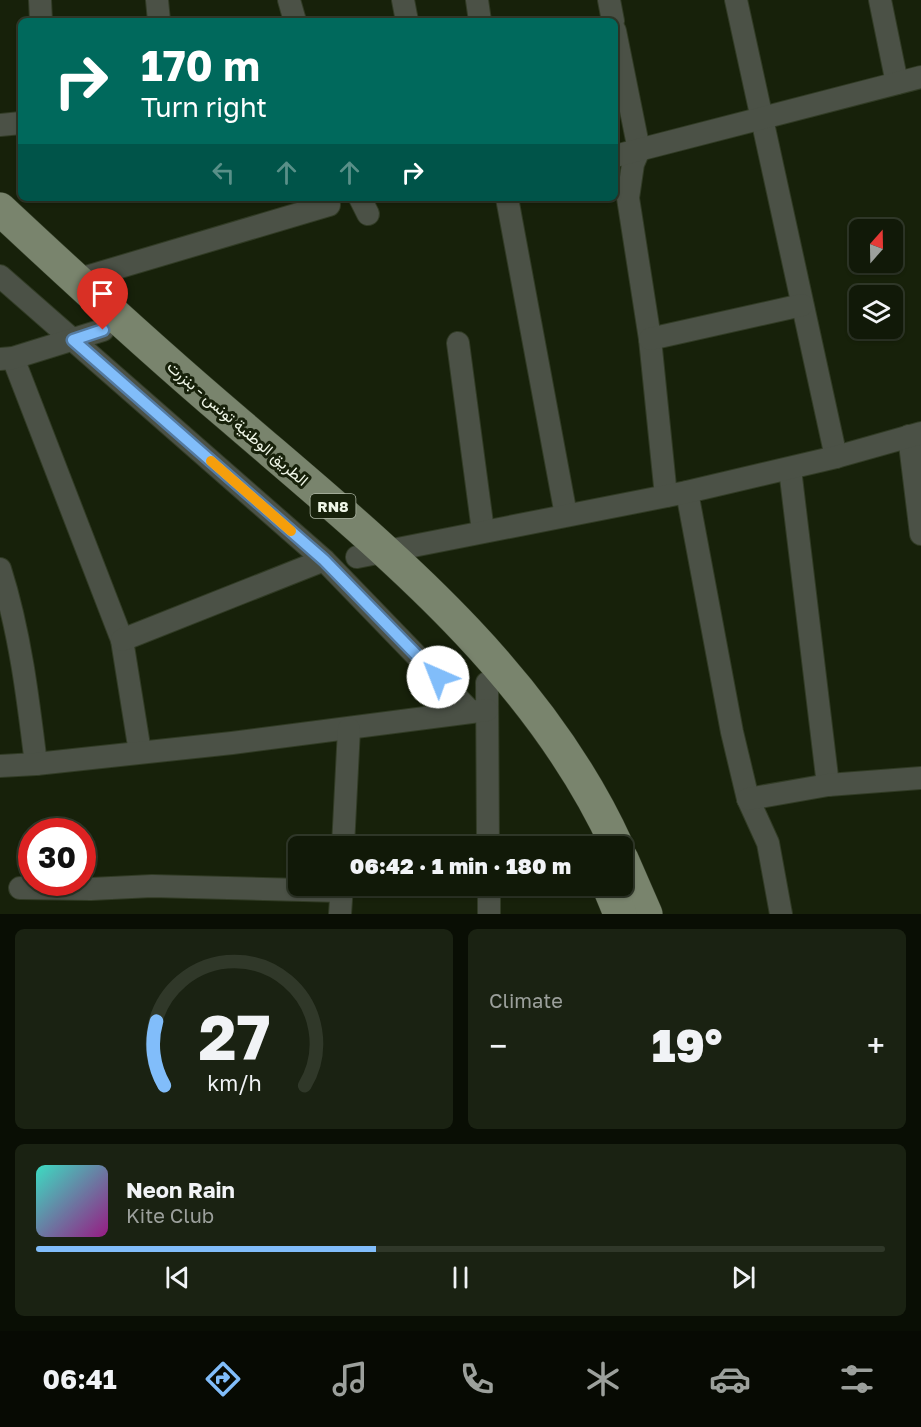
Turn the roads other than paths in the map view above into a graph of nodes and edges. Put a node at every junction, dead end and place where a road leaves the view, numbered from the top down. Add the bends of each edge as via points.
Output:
1 (39, 0) edge
2 (157, 0) edge
3 (289, 0) edge
4 (403, 0) edge
5 (477, 0) edge
6 (609, 0) edge
7 (736, 0) edge
8 (880, 0) edge
9 (41, 18) edge
10 (159, 18) edge
11 (294, 18) edge
12 (406, 18) edge
13 (480, 18) edge
14 (612, 18) edge
15 (618, 46) edge
16 (921, 76) edge
17 (897, 83) junction
18 (763, 119) junction
19 (18, 123) edge
20 (0, 125) edge
21 (639, 150) junction
22 (618, 155) edge
23 (508, 201) edge
24 (329, 205) dead end
25 (279, 208) edge
26 (6, 228) edge
27 (0, 276) edge
28 (76, 280) junction
29 (802, 304) junction
30 (88, 335) junction
31 (650, 339) junction
32 (458, 343) dead end
33 (7, 358) edge
34 (915, 435) edge
35 (836, 458) junction
36 (789, 469) junction
37 (676, 494) junction
38 (566, 515) junction
39 (921, 530) edge
40 (483, 531) junction
41 (371, 554) junction
42 (324, 560) junction
43 (0, 569) edge
44 (5, 599) edge
45 (122, 640) junction
46 (481, 701) junction
47 (349, 729) junction
48 (140, 752) junction
49 (36, 764) junction
50 (0, 766) edge
51 (921, 778) edge
52 (828, 785) junction
53 (748, 799) junction
54 (344, 836) edge
55 (488, 836) edge
56 (586, 836) edge
57 (612, 836) edge
58 (633, 884) edge
59 (288, 887) edge
60 (96, 889) edge
61 (341, 896) edge
62 (489, 896) edge
63 (613, 896) edge
64 (340, 914) edge
65 (489, 914) edge
66 (620, 914) edge
67 (646, 914) edge
68 (782, 914) edge

1 - 9 street
2 - 10 street
3 - 11 street
4 - 12 street
5 - 13 street
6 - 14 street
7 - 18 street
8 - 17 street
15 - 21 street
16 - 17 street
17 - 18 street
18 - 21 street
18 - 29 street
19 - 20 street
21 - 22 street
21 - 31 street via 628,198
23 - 38 street
24 - 25 street
25 - 28 street
26 - 28 main road, الطريق الوطنية تونس - بنزرت / RN8
26 - 30 main road, الطريق الوطنية تونس - بنزرت / RN8
27 - 30 street
28 - 41 main road, الطريق الوطنية تونس - بنزرت / RN8
29 - 31 street
29 - 35 street
30 - 33 street
30 - 41 main road, الطريق الوطنية تونس - بنزرت / RN8
30 - 42 street
31 - 37 street
32 - 40 street
33 - 45 street
34 - 35 street
34 - 39 street
35 - 36 street
36 - 37 street
36 - 52 street
37 - 38 street
37 - 53 street
38 - 40 street
40 - 41 street
41 - 46 main road, الطريق الوطنية تونس - بنزرت / RN8 via 425,620
41 - 57 main road, الطريق الوطنية تونس - بنزرت / RN8 via 451,615 514,684 573,765
42 - 45 street
42 - 46 street
43 - 44 street
44 - 49 street via 28,703
45 - 48 street
46 - 47 street
46 - 55 street
46 - 56 main road, الطريق الوطنية تونس - بنزرت / RN8 via 524,728 548,763
47 - 48 street
47 - 54 street
48 - 49 street
49 - 50 street
51 - 52 street
52 - 53 street
53 - 68 street via 768,843
58 - 67 main road
59 - 60 street via 152,885
61 - 64 street
62 - 65 street
63 - 66 main road

